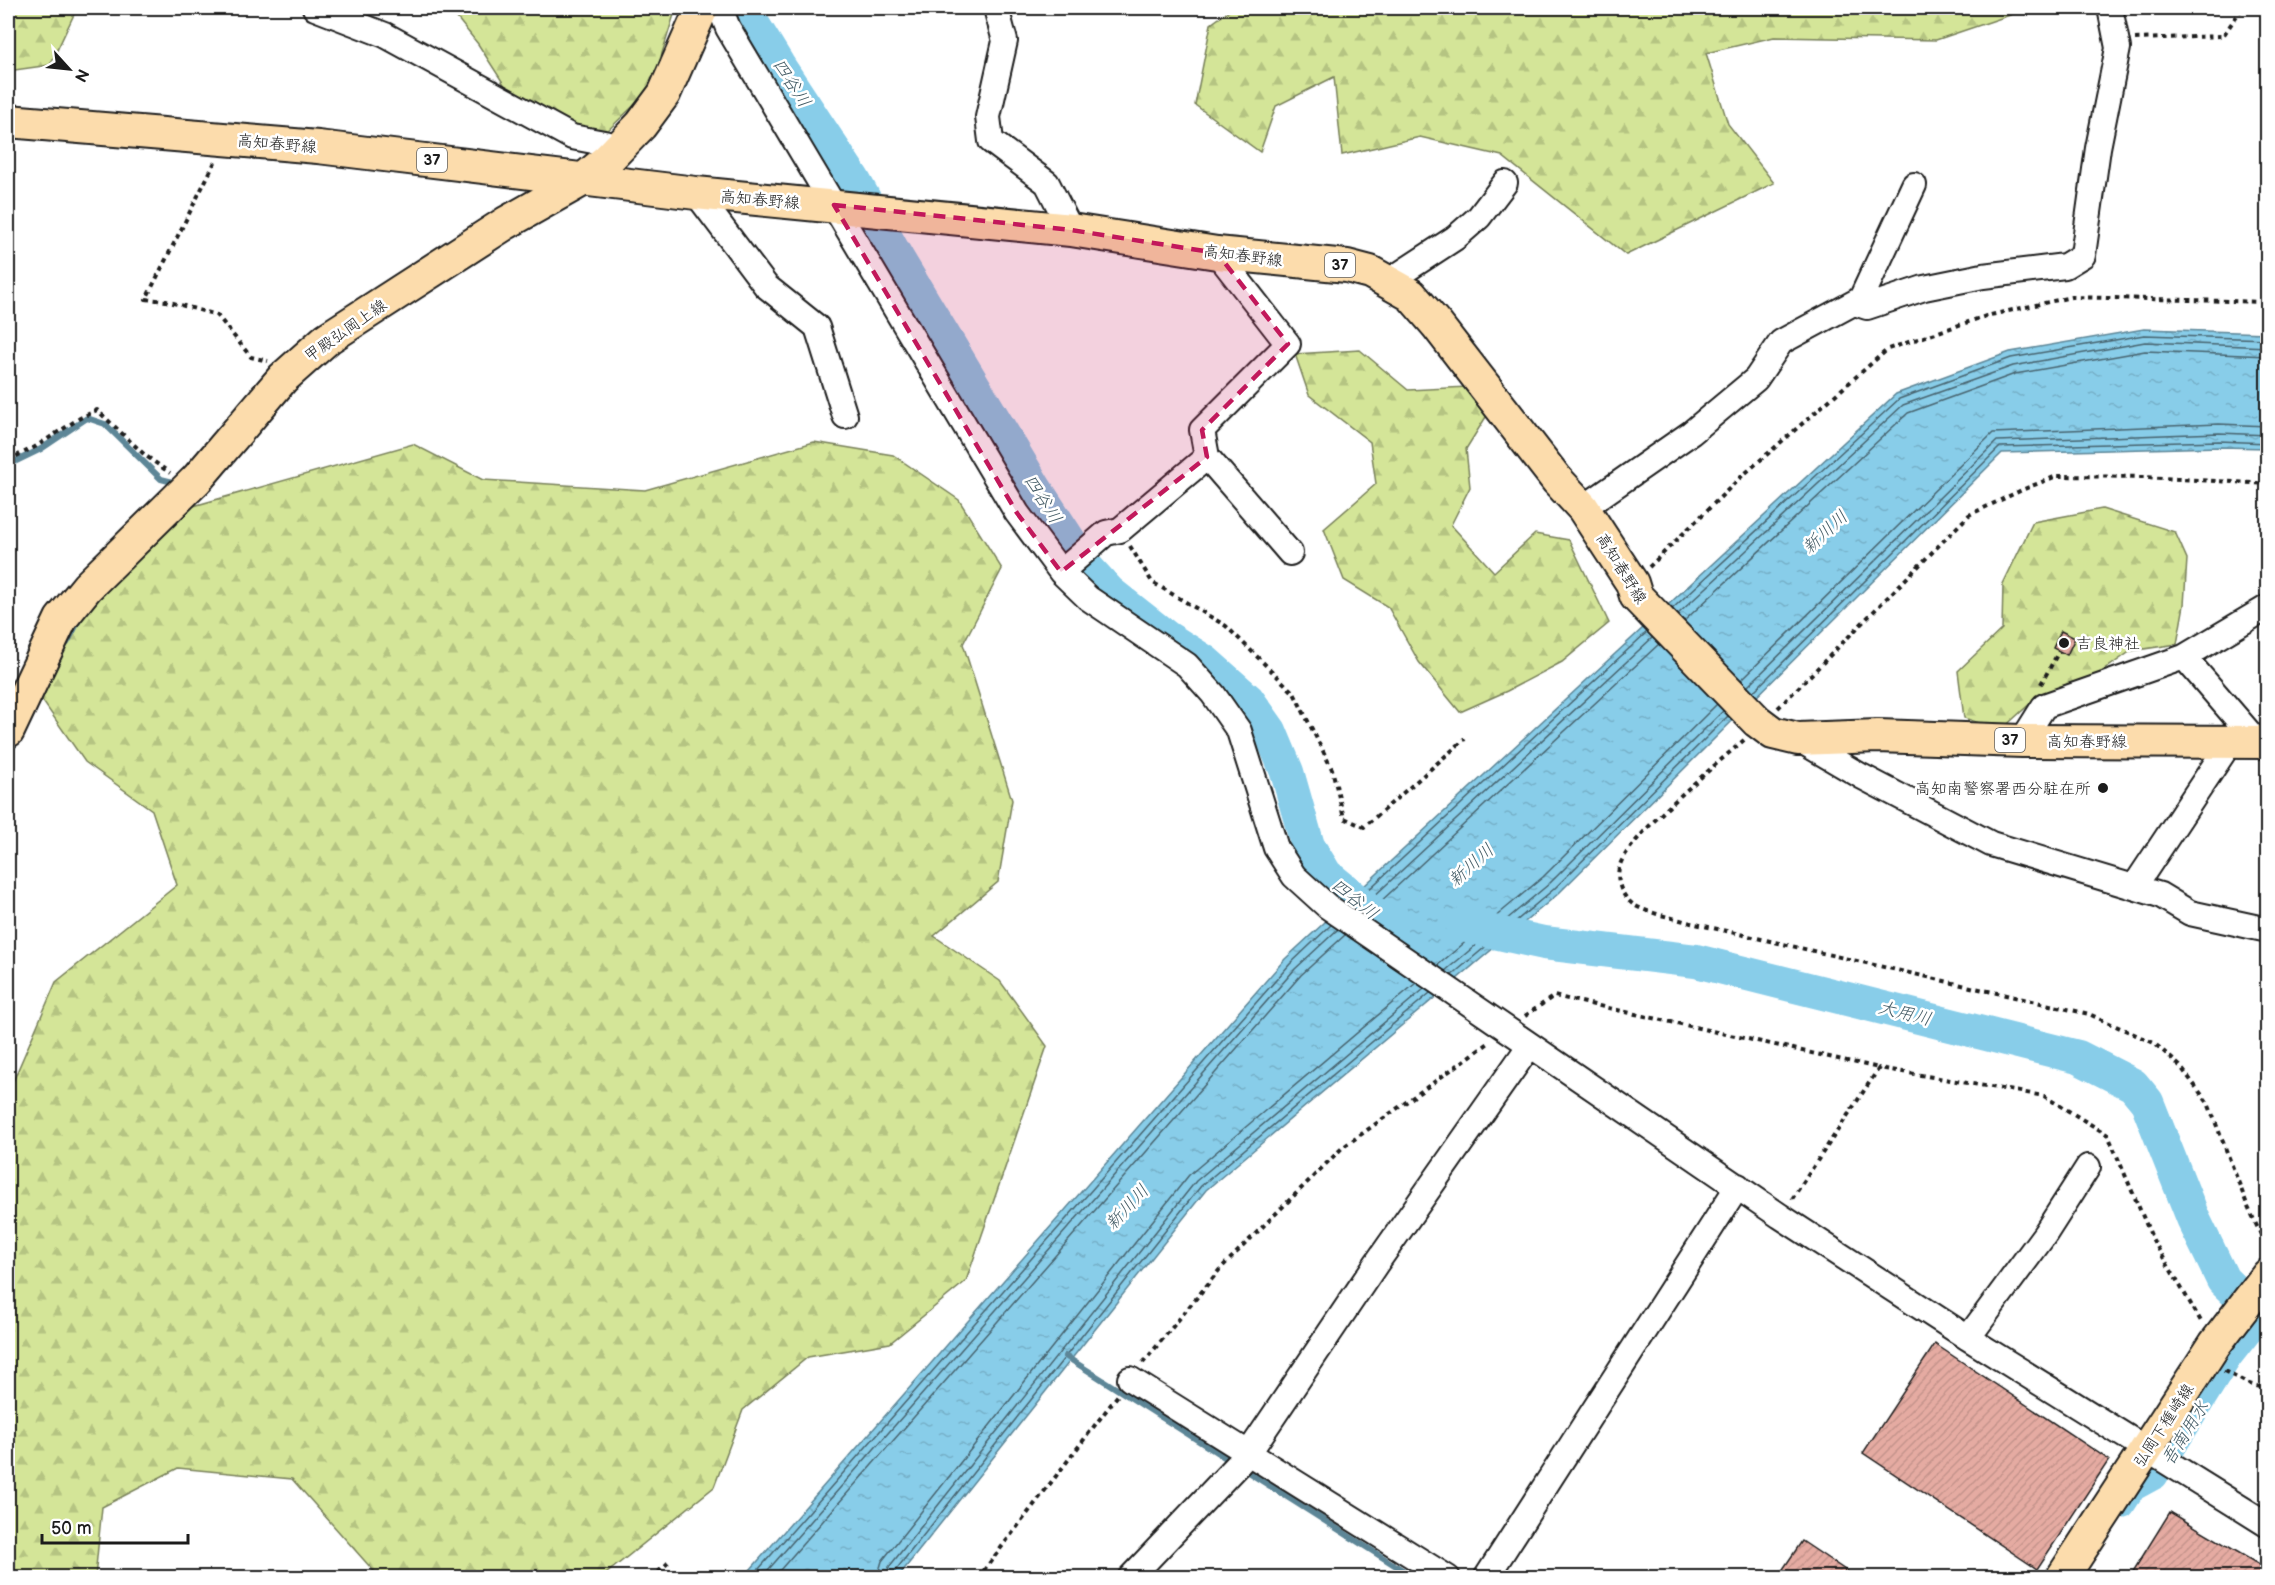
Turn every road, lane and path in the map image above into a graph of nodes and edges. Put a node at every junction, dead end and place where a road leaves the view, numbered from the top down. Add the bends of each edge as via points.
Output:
1 (315, 8) edge
2 (702, 8) edge
3 (720, 8) edge
4 (996, 8) edge
5 (2110, 8) edge
6 (2242, 8) edge
7 (2116, 40) junction
8 (8, 121) edge
9 (221, 139) junction
10 (620, 146) junction
11 (584, 179) junction
12 (1505, 183) dead end
13 (1914, 185) dead end
14 (696, 193) junction
15 (845, 206) junction
16 (1071, 230) junction
17 (1217, 253) junction
18 (1389, 281) junction
19 (2268, 302) edge
20 (1855, 303) junction
21 (295, 367) junction
22 (845, 416) dead end
23 (1207, 457) junction
24 (8, 459) edge
25 (200, 475) junction
26 (1583, 508) junction
27 (1113, 532) junction
28 (1290, 553) dead end
29 (1067, 567) junction
30 (1634, 590) junction
31 (2268, 607) edge
32 (2184, 657) junction
33 (8, 731) edge
34 (1465, 739) dead end
35 (1798, 739) junction
36 (2022, 741) junction
37 (2251, 742) edge
38 (2134, 887) junction
39 (2268, 930) edge
40 (1508, 1029) junction
41 (1530, 1045) junction
42 (1879, 1068) junction
43 (2088, 1167) dead end
44 (1738, 1186) junction
45 (1780, 1216) junction
46 (2268, 1275) edge
47 (1968, 1338) junction
48 (2215, 1344) junction
49 (2233, 1376) dead end
50 (1123, 1388) junction
51 (2268, 1389) edge
52 (2154, 1452) junction
53 (1248, 1454) junction
54 (2268, 1525) edge
55 (670, 1561) dead end
56 (652, 1578) edge
57 (978, 1578) edge
58 (1130, 1578) edge
59 (1448, 1578) edge
60 (1486, 1578) edge
61 (2062, 1578) edge

1 - 10 street via 386,35 572,137
2 - 10 main road, 甲殿弘岡上線 via 664,94
3 - 15 street via 728,28
4 - 16 street via 1005,41 988,117 991,141 1047,183
5 - 7 street
6 - 7 path via 2223,36
7 - 20 street via 2118,48 2096,160 2083,255 2065,266 1983,276 1924,288 1867,306
8 - 9 main road, 高知春野線 / 37
9 - 11 main road, 高知春野線 / 37
9 - 21 path via 215,163 146,299 217,315 251,357
10 - 11 main road, 甲殿弘岡上線
11 - 14 main road, 高知春野線 / 37
11 - 21 main road, 甲殿弘岡上線 via 506,223 337,332
12 - 18 street via 1479,217 1455,238
13 - 20 street via 1887,249 1861,299
14 - 15 main road, 高知春野線 / 37
14 - 22 street via 766,286 817,327
15 - 16 main road, 高知春野線 / 37
15 - 29 street via 1017,513
16 - 17 main road, 高知春野線 / 37
17 - 18 main road, 高知春野線 / 37 via 1347,266
17 - 23 street via 1288,344 1202,430
18 - 26 main road, 高知春野線 / 37 via 1411,295 1437,325
19 - 30 path via 2071,297 1986,315 1888,348 1742,477
20 - 26 street via 1781,342 1756,379 1691,434
21 - 25 main road, 甲殿弘岡上線
23 - 27 street
23 - 28 street
24 - 25 path via 98,410 166,471 174,475
25 - 33 main road, 甲殿弘岡上線 via 87,587 61,619
26 - 30 main road, 高知春野線 / 37
27 - 29 street
27 - 34 path via 1152,582 1226,626 1294,693 1332,769 1344,818 1364,827
29 - 40 street via 1088,598 1187,665 1213,694 1239,731 1276,848 1294,876 1327,906
30 - 35 main road, 高知春野線 / 37 via 1758,721 1773,733
31 - 32 street
32 - 36 street via 2044,706
32 - 37 street via 2252,736
35 - 36 main road, 高知春野線 / 37 via 1878,736
35 - 38 street via 1991,844
36 - 37 main road, 高知春野線 / 37
37 - 38 street
38 - 39 street via 2160,895 2190,913
40 - 41 street
40 - 42 path via 1554,996
40 - 50 path via 1342,1148 1221,1268
41 - 44 street
41 - 53 street
42 - 45 path
42 - 48 path via 2044,1096 2108,1135 2153,1240
43 - 47 street via 2045,1234
44 - 45 street
44 - 60 street
45 - 47 street
46 - 48 main road, 弘岡下種崎線
47 - 52 street
48 - 52 main road, 弘岡下種崎線
49 - 51 path
50 - 53 street
50 - 57 path
52 - 54 street
52 - 61 main road, 弘岡下種崎線
53 - 58 street
53 - 59 street
55 - 56 path

